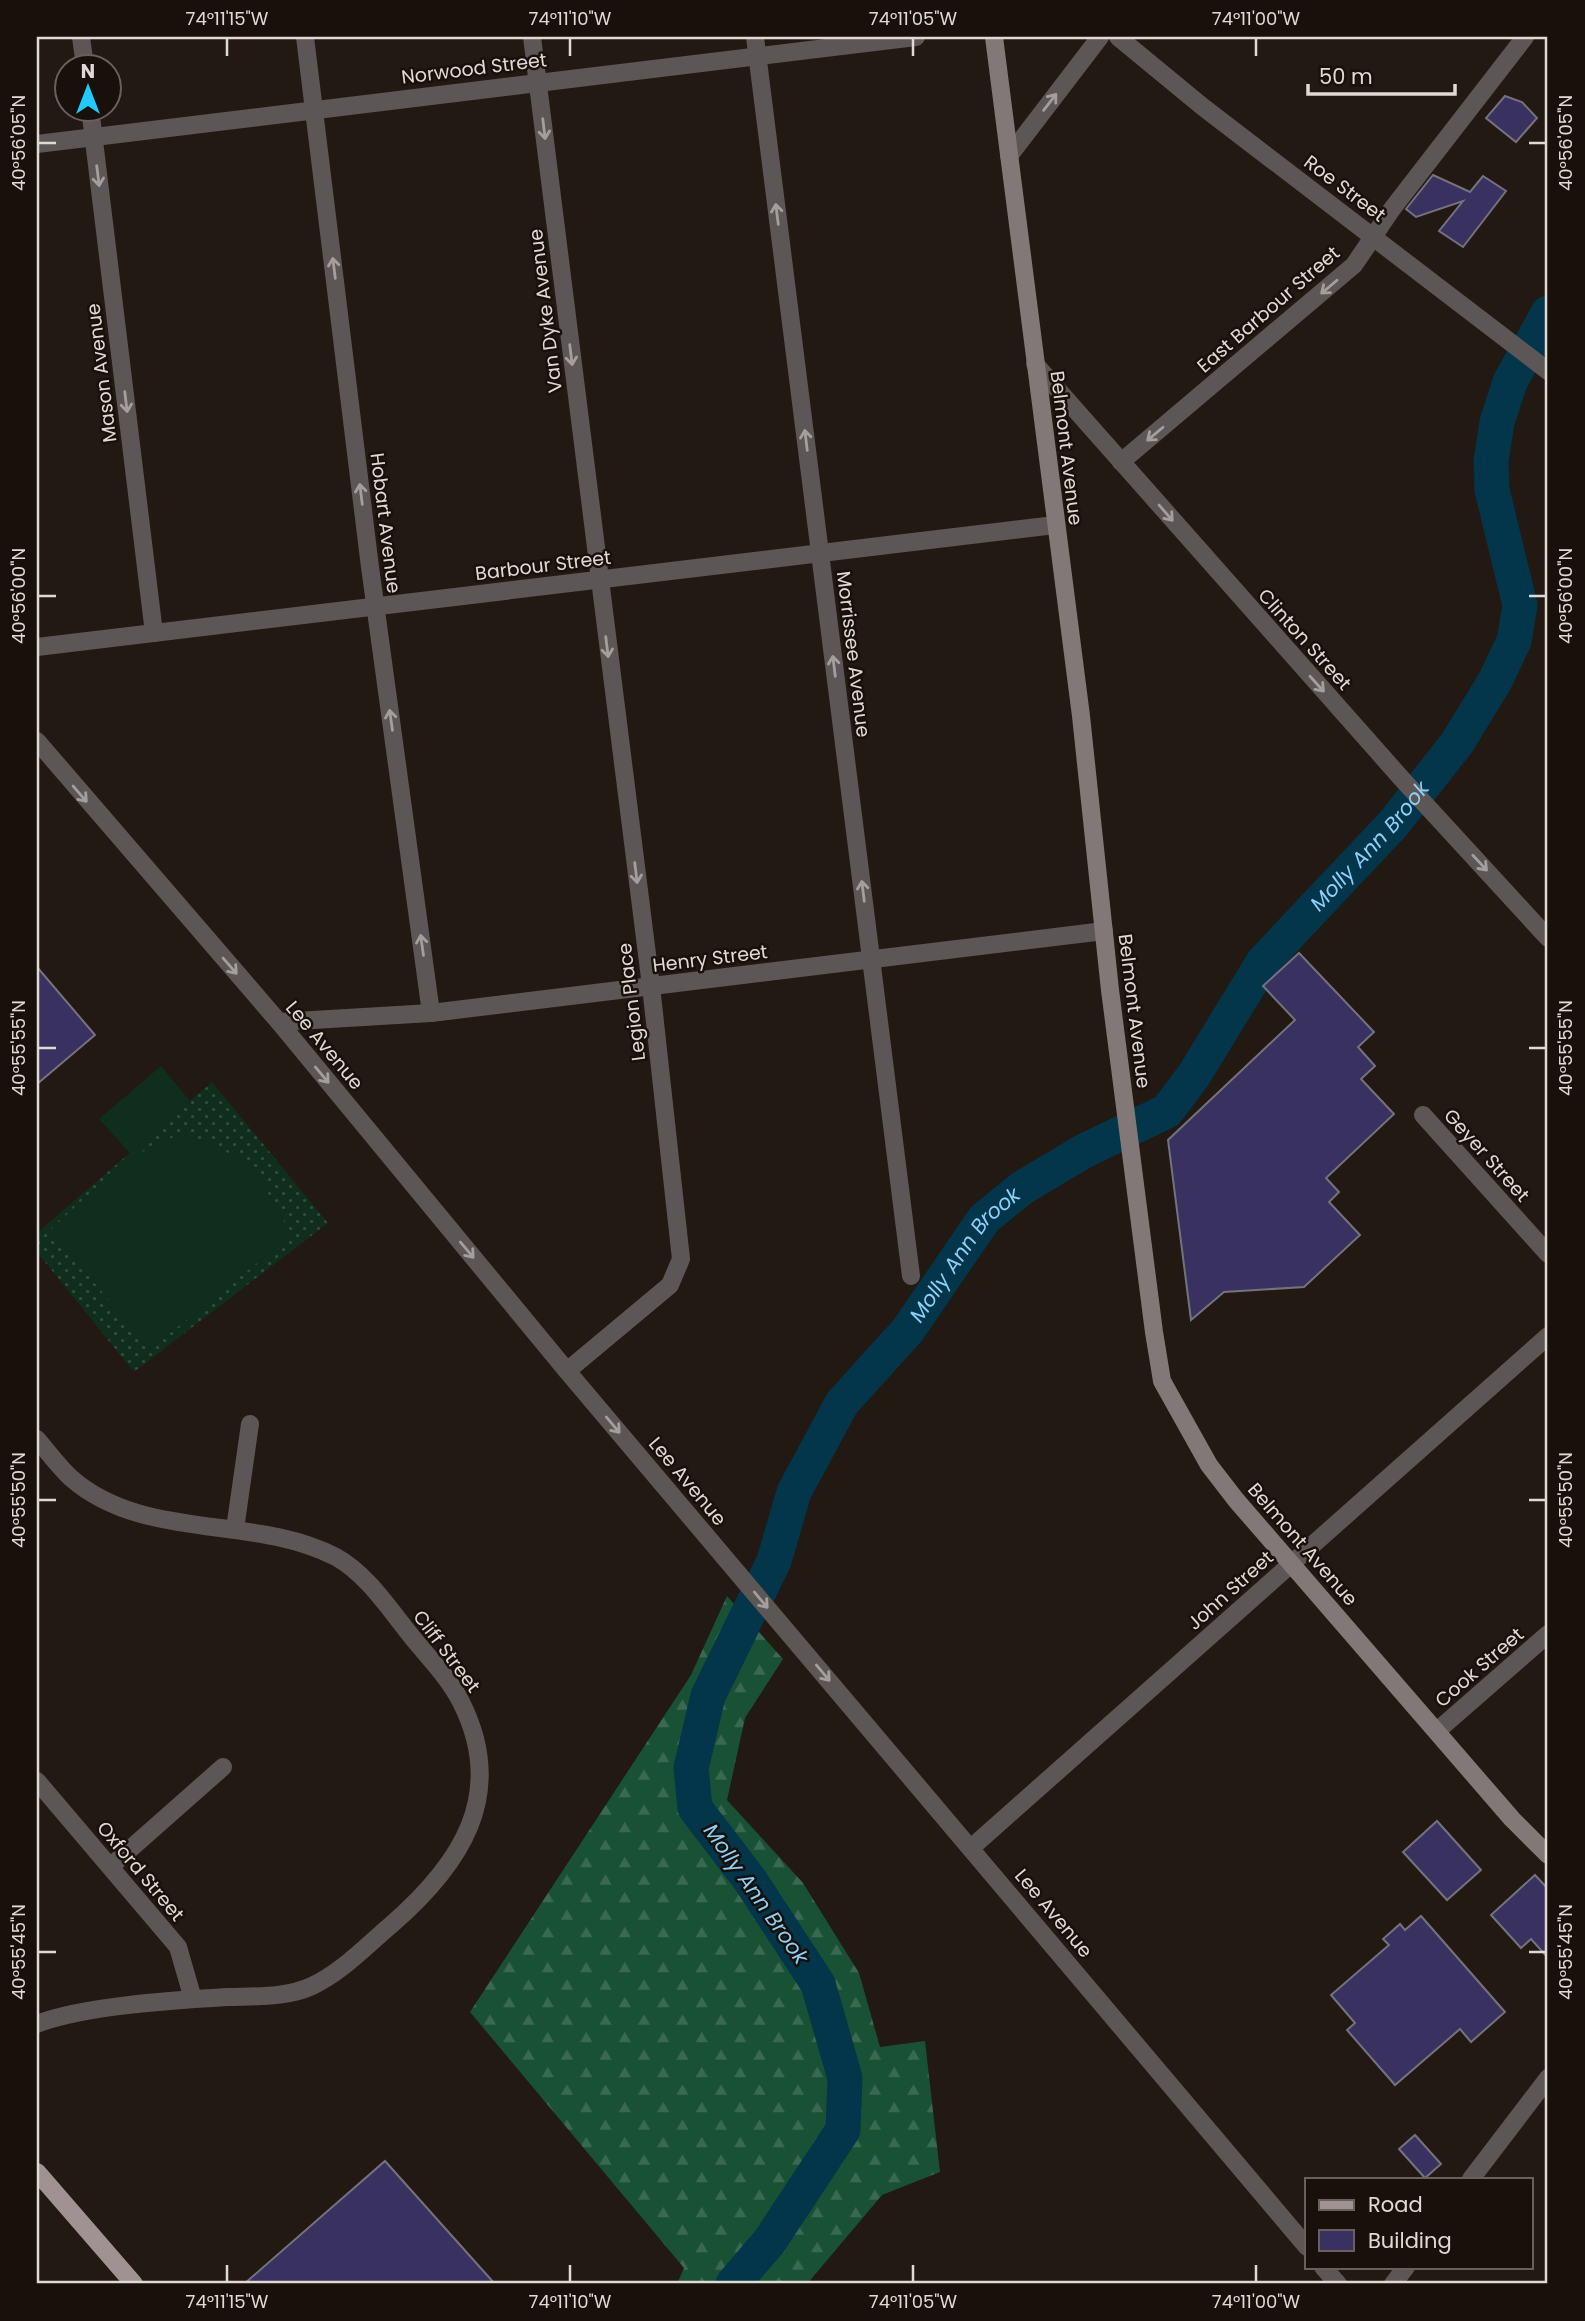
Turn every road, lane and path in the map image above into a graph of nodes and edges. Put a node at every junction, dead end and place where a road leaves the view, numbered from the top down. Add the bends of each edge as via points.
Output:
1 (305, 37) edge
2 (532, 37) edge
3 (755, 37) edge
4 (916, 37) edge
5 (994, 37) edge
6 (1100, 37) edge
7 (1118, 37) edge
8 (1525, 37) edge
9 (757, 56) junction
10 (538, 82) junction
11 (314, 108) junction
12 (92, 122) edge
13 (93, 136) junction
14 (37, 144) edge
15 (1009, 156) junction
16 (1374, 236) junction
17 (1035, 364) junction
18 (1548, 371) edge
19 (1121, 462) junction
20 (1055, 525) junction
21 (820, 553) junction
22 (598, 580) junction
23 (376, 606) junction
24 (154, 633) junction
25 (37, 647) edge
26 (37, 741) edge
27 (1104, 931) junction
28 (1548, 938) edge
29 (871, 959) junction
30 (651, 986) junction
31 (431, 1013) junction
32 (279, 1022) junction
33 (1423, 1115) dead end
34 (1548, 1254) edge
35 (911, 1276) dead end
36 (1548, 1336) edge
37 (567, 1371) junction
38 (250, 1424) dead end
39 (37, 1439) edge
40 (235, 1529) junction
41 (1293, 1563) junction
42 (1548, 1634) edge
43 (1437, 1731) junction
44 (223, 1767) dead end
45 (37, 1781) edge
46 (971, 1848) junction
47 (1548, 1855) edge
48 (111, 1866) junction
49 (193, 1999) junction
50 (37, 2024) edge
51 (1548, 2078) edge
52 (1472, 2178) edge
53 (40, 2181) edge
54 (1305, 2245) edge
55 (1324, 2268) edge
56 (1405, 2268) edge
57 (134, 2284) edge
58 (1338, 2284) edge
59 (1393, 2284) edge

1 - 11 street, Hobart Avenue
2 - 10 street, Van Dyke Avenue
3 - 9 street, Morrissee Avenue
4 - 9 street, Norwood Street
5 - 15 main road, Belmont Avenue
15 -> 6 street
7 - 16 street, Roe Street
8 - 16 street, East Barbour Street
9 - 10 street, Norwood Street
21 -> 9 street, Morrissee Avenue
10 - 11 street, Norwood Street
10 -> 22 street, Van Dyke Avenue
11 - 13 street, Norwood Street
23 -> 11 street, Hobart Avenue
12 - 13 street, Mason Avenue
13 - 14 street, Norwood Street
13 -> 24 street, Mason Avenue
15 - 17 main road, Belmont Avenue
16 - 18 street, Roe Street
16 -> 19 street, East Barbour Street via 1354,265
17 - 19 street, Clinton Street
17 - 20 main road, Belmont Avenue
19 -> 28 street, Clinton Street
20 - 21 street, Barbour Street
20 - 27 main road, Belmont Avenue
21 - 22 street, Barbour Street
29 -> 21 street, Morrissee Avenue
22 - 23 street, Barbour Street
22 -> 30 street, Legion Place
23 - 24 street, Barbour Street
31 -> 23 street, Hobart Avenue
24 - 25 street, Barbour Street
26 -> 32 street, Lee Avenue
27 - 29 street, Henry Street
27 - 41 main road, Belmont Avenue via 1162,1381 1209,1465
29 - 30 street, Henry Street
29 - 35 street, Morrissee Avenue
30 - 31 street, Henry Street
30 - 37 street, Legion Place via 681,1259 670,1285
31 - 32 street, Henry Street
32 -> 37 street, Lee Avenue
33 - 34 street, Geyer Street
36 - 41 street, John Street
37 -> 46 street, Lee Avenue
38 - 40 street
39 - 40 street, Cliff Street via 71,1478 104,1500 150,1516
40 - 49 street, Cliff Street via 281,1536 317,1548 339,1559 374,1591 461,1701 475,1743 478,1785 471,1822 447,1869 347,1963 312,1986 288,1994
41 - 43 main road, Belmont Avenue
41 - 46 street, John Street
42 - 43 street, Cook Street
43 - 47 main road, Belmont Avenue
44 - 48 street
45 - 48 street, Oxford Street
46 - 54 street, Lee Avenue
48 - 49 street, Oxford Street via 178,1947
49 - 50 street, Cliff Street via 66,2015
51 - 52 street
53 - 57 main road
55 - 58 street
56 - 59 street

